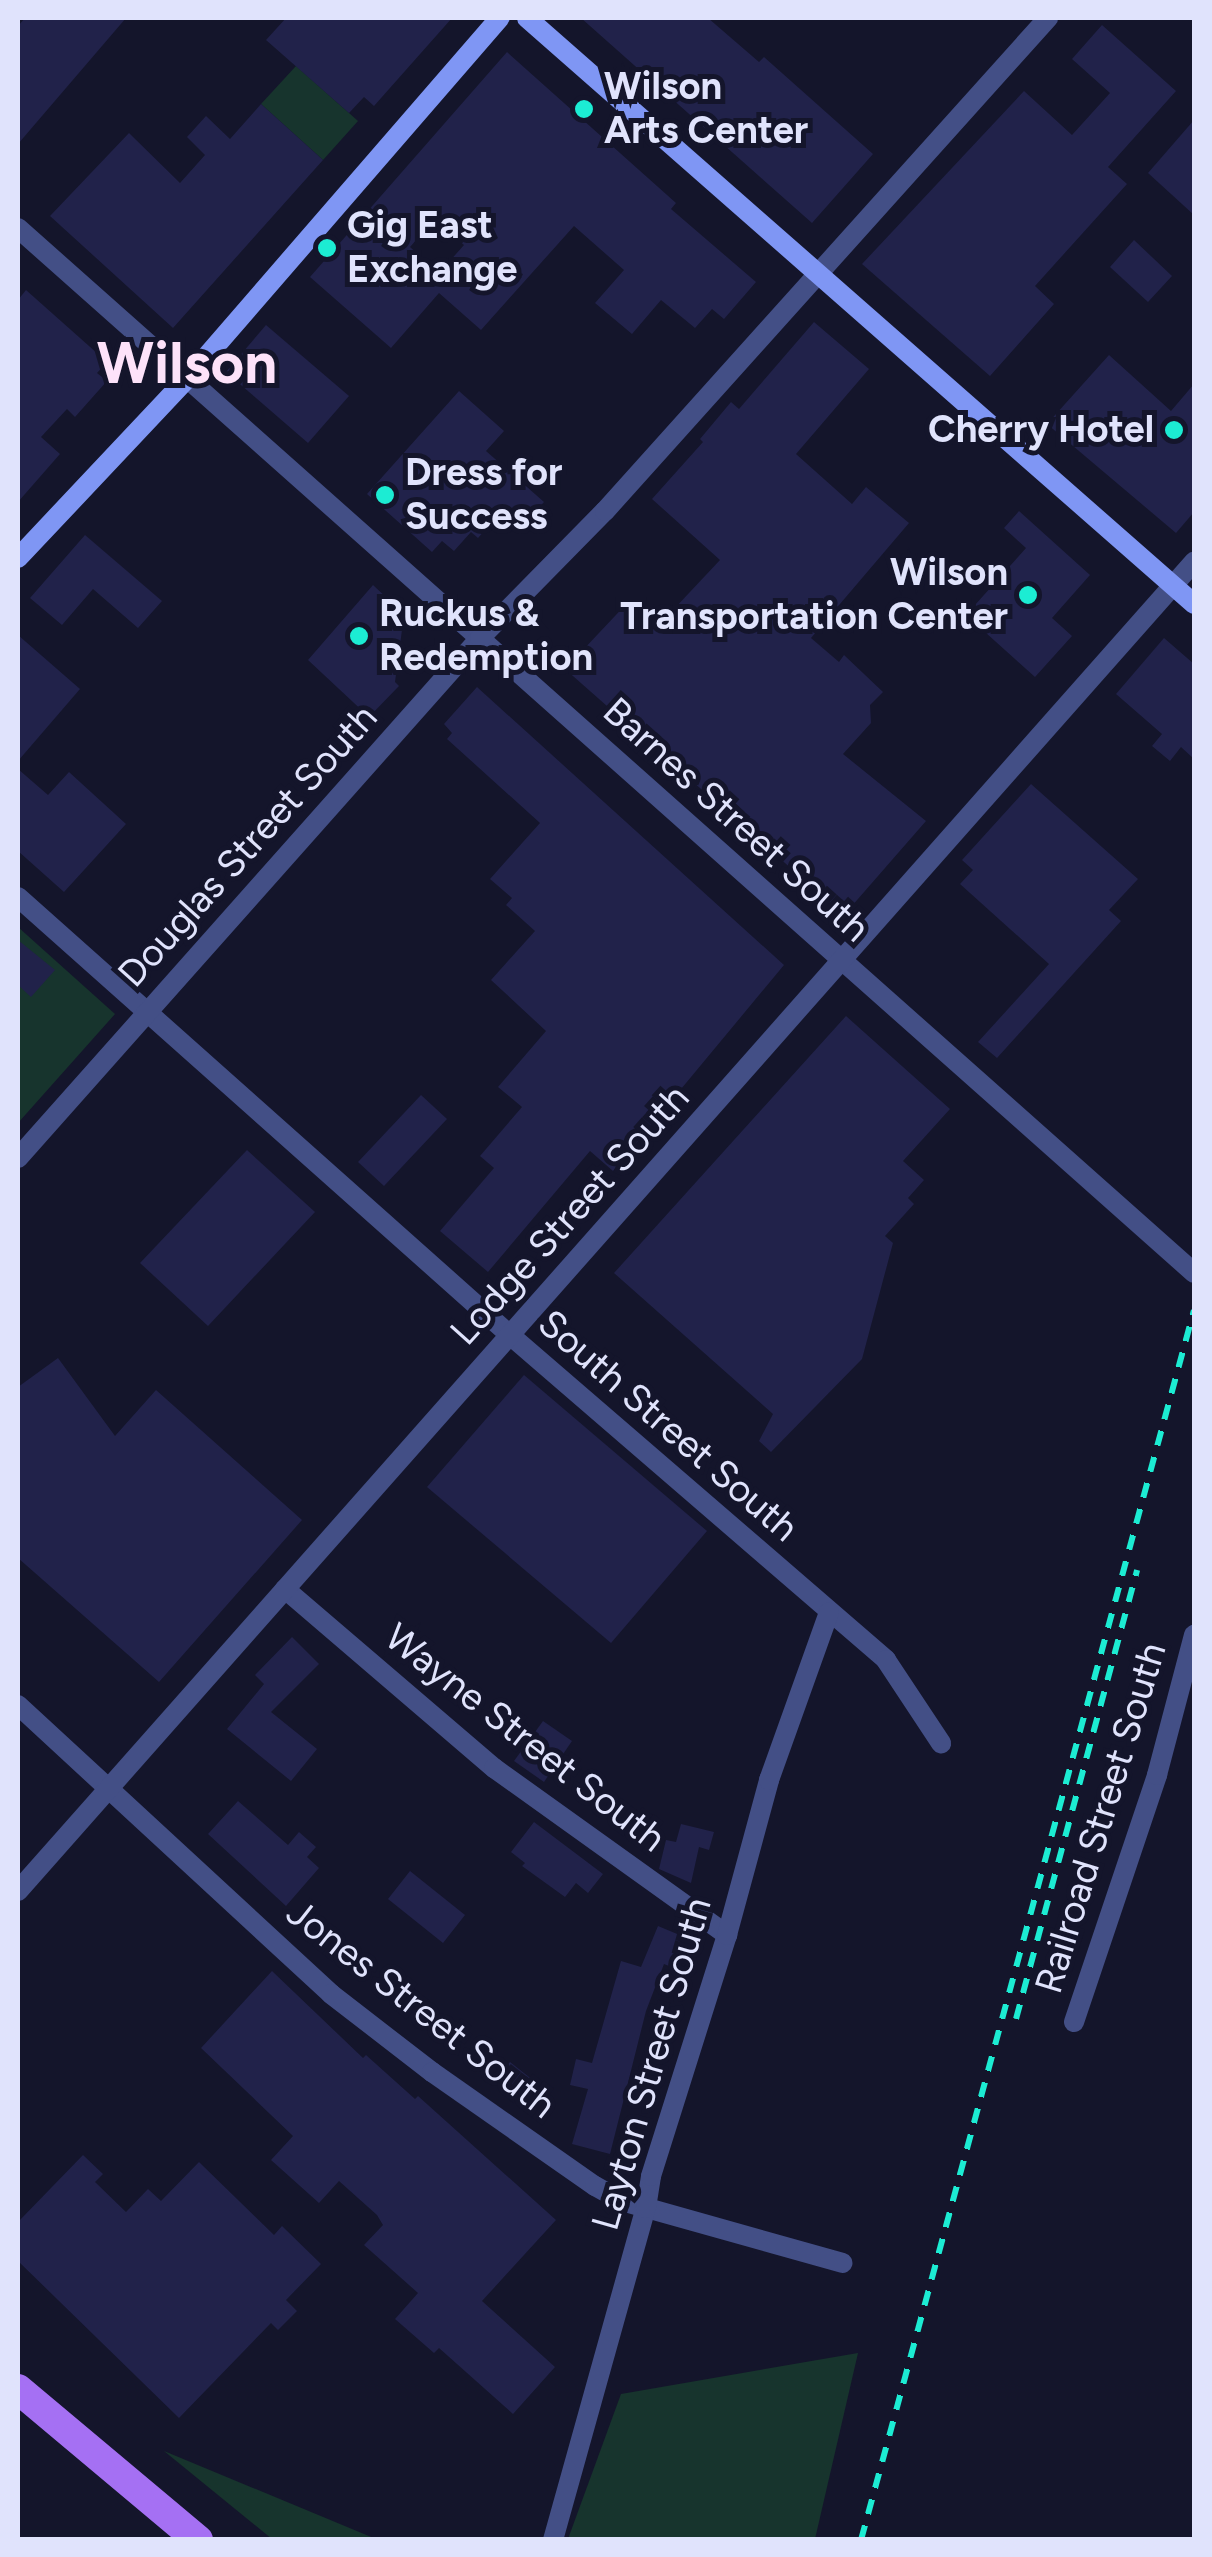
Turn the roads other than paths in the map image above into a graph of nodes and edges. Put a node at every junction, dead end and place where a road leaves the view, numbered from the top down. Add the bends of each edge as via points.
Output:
1 (500, 18) edge
2 (527, 18) edge
3 (1048, 18) edge
4 (18, 228) edge
5 (818, 272) junction
6 (186, 380) junction
7 (18, 558) edge
8 (1194, 562) edge
9 (1174, 586) junction
10 (1194, 604) edge
11 (480, 638) junction
12 (18, 897) edge
13 (842, 960) junction
14 (145, 1013) junction
15 (18, 1158) edge
16 (1194, 1273) edge
17 (510, 1335) junction
18 (285, 1589) junction
19 (828, 1612) junction
20 (1194, 1635) edge
21 (18, 1705) edge
22 (1172, 1708) junction
23 (1194, 1717) edge
24 (941, 1743) dead end
25 (107, 1790) junction
26 (18, 1891) edge
27 (727, 1935) junction
28 (1074, 2022) dead end
29 (646, 2208) junction
30 (842, 2263) dead end
31 (18, 2388) edge
32 (198, 2540) edge
33 (553, 2540) edge

1 - 6 main road
2 - 5 main road
3 - 5 street, Douglas Street South
4 - 6 street, Barnes Street South
5 - 9 main road
5 - 11 street, Douglas Street South via 605,511
6 - 7 main road
6 - 11 street, Barnes Street South
8 - 9 street, Lodge Street South
9 - 10 main road
9 - 13 street, Lodge Street South
11 - 13 street, Barnes Street South
11 - 14 street, Douglas Street South
12 - 14 street, South Street South
13 - 16 street, Barnes Street South
13 - 17 street, Lodge Street South
14 - 15 street, Douglas Street South
14 - 17 street, South Street South
17 - 18 street, Lodge Street South
17 - 19 street, South Street South
18 - 25 street, Lodge Street South
18 - 27 street, Wayne Street South via 494,1768
19 - 24 street, South Street South via 886,1660
19 - 27 street, Layton Street South via 774,1763
20 - 22 street, Railroad Street South
21 - 25 street, Jones Street South
22 - 23 street
22 - 28 street, Railroad Street South via 1157,1775
25 - 26 street, Lodge Street South
25 - 29 street, Jones Street South via 330,1994 595,2186
27 - 29 street, Layton Street South
29 - 30 street, Jones Street South
29 - 33 street, Layton Street South
31 - 32 main road

